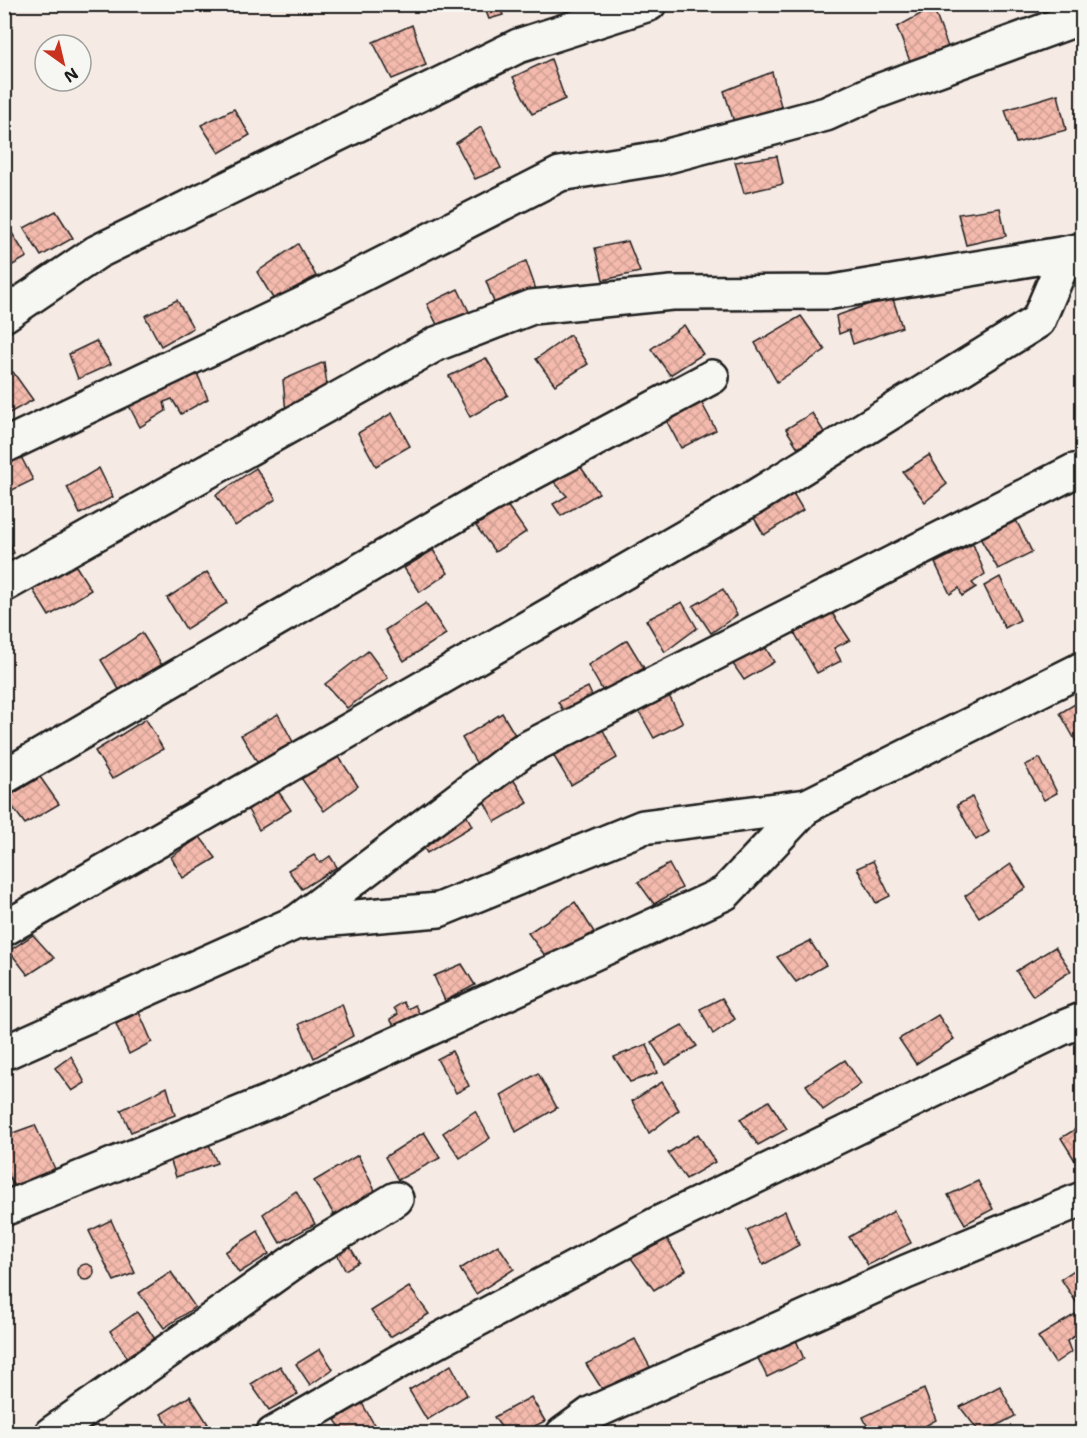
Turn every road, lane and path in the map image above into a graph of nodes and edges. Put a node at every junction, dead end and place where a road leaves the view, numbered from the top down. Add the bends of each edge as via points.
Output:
1 (649, 4) edge
2 (1083, 17) edge
3 (1075, 251) edge
4 (4, 315) edge
5 (712, 377) dead end
6 (4, 446) edge
7 (1074, 471) dead end
8 (4, 585) edge
9 (1083, 669) edge
10 (4, 777) edge
11 (807, 806) junction
12 (297, 922) junction
13 (4, 929) edge
14 (1083, 1020) edge
15 (4, 1053) edge
16 (396, 1199) dead end
17 (1083, 1199) edge
18 (4, 1209) edge
19 (51, 1434) edge
20 (273, 1434) edge
21 (563, 1434) edge

1 - 4 street via 518,46 97,252
2 - 6 street via 870,94 826,114 660,158 560,174 312,300
3 - 8 street via 832,292 672,292 532,307 436,344
3 - 13 street via 1038,321 753,498
5 - 10 street via 489,496
7 - 12 street via 522,752
9 - 11 street
11 - 12 street via 643,827 440,910
11 - 18 street via 725,893 278,1098
12 - 15 street
14 - 20 street via 659,1223 405,1358
16 - 19 street via 306,1253
17 - 21 street via 906,1272 603,1408

